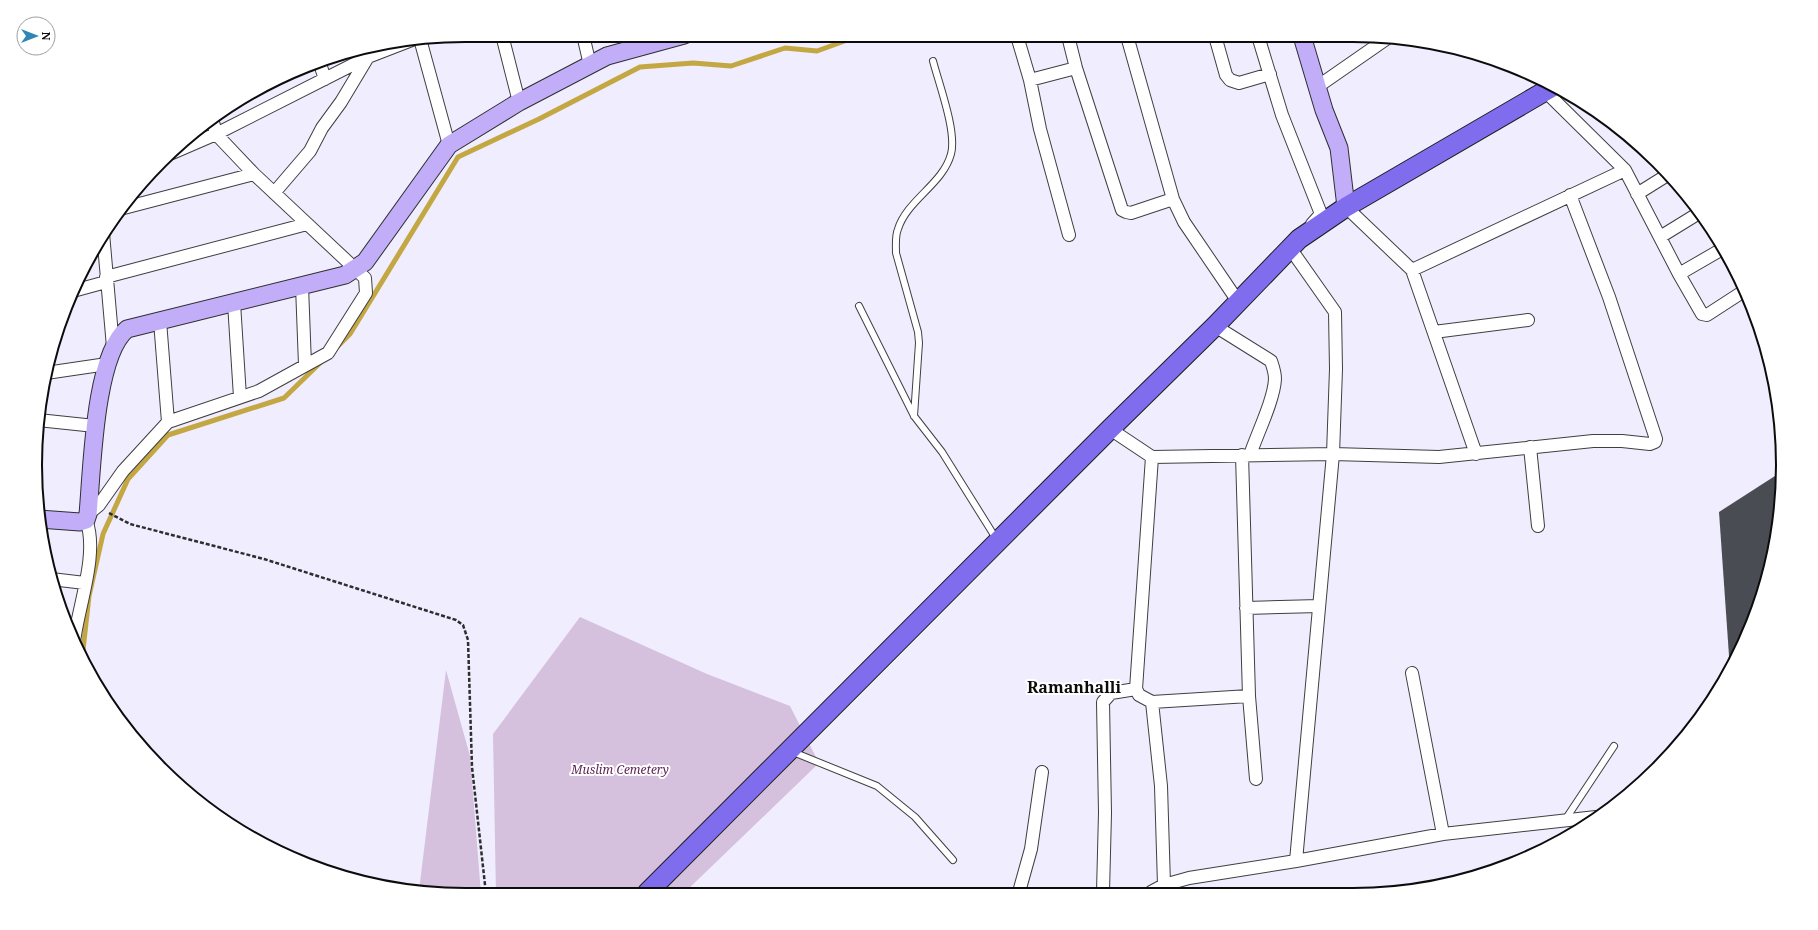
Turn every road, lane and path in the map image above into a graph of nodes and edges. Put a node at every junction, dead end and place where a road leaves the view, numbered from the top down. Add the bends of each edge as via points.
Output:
1 (504, 42) edge
2 (585, 42) edge
3 (658, 42) edge
4 (1019, 42) edge
5 (1070, 42) edge
6 (1129, 42) edge
7 (1216, 42) edge
8 (1260, 42) edge
9 (1304, 42) edge
10 (1380, 43) edge
11 (421, 45) edge
12 (389, 49) edge
13 (368, 57) junction
14 (933, 60) dead end
15 (590, 65) junction
16 (321, 67) edge
17 (1076, 68) junction
18 (1270, 74) junction
19 (325, 79) junction
20 (1030, 80) junction
21 (1317, 87) junction
22 (1547, 89) edge
23 (1554, 93) edge
24 (519, 102) junction
25 (214, 124) edge
26 (216, 134) junction
27 (449, 145) junction
28 (186, 147) edge
29 (1625, 170) junction
30 (254, 174) junction
31 (1663, 178) edge
32 (274, 193) junction
33 (1637, 194) junction
34 (1570, 195) junction
35 (1173, 199) junction
36 (129, 207) edge
37 (1346, 207) junction
38 (1695, 216) edge
39 (307, 224) junction
40 (1069, 235) dead end
41 (1660, 237) junction
42 (104, 244) edge
43 (1295, 244) junction
44 (1718, 252) edge
45 (355, 269) junction
46 (1412, 270) junction
47 (1679, 274) junction
48 (106, 279) junction
49 (302, 286) junction
50 (81, 288) edge
51 (1740, 294) edge
52 (234, 303) junction
53 (860, 306) dead end
54 (1528, 320) dead end
55 (160, 321) junction
56 (1218, 323) junction
57 (1434, 332) junction
58 (113, 347) junction
59 (107, 364) junction
60 (305, 365) junction
61 (52, 372) edge
62 (240, 397) junction
63 (914, 416) junction
64 (45, 421) edge
65 (168, 422) junction
66 (95, 426) junction
67 (1110, 429) junction
68 (1530, 447) junction
69 (1333, 454) junction
70 (1476, 454) junction
71 (1246, 455) junction
72 (1152, 457) junction
73 (106, 511) dead end
74 (87, 517) junction
75 (46, 520) edge
76 (1538, 526) dead end
77 (998, 541) junction
78 (58, 580) edge
79 (85, 582) junction
80 (1319, 606) junction
81 (1246, 608) junction
82 (75, 630) edge
83 (1412, 673) dead end
84 (1136, 689) junction
85 (1249, 696) junction
86 (1152, 702) junction
87 (1614, 746) dead end
88 (790, 750) junction
89 (1042, 772) dead end
90 (1256, 779) dead end
91 (1586, 818) edge
92 (1565, 820) junction
93 (1442, 834) junction
94 (953, 860) dead end
95 (1296, 861) junction
96 (1164, 885) junction
97 (485, 888) edge
98 (653, 888) edge
99 (1020, 888) edge
100 (1103, 888) edge
101 (1158, 888) edge

1 - 24 street
2 - 15 street
3 - 15 street via 607,56
4 - 20 street
5 - 17 street
6 - 35 street
7 - 18 street via 1226,76 1230,80 1238,84
8 - 18 street
9 - 21 street
10 - 21 street
11 - 27 street
12 - 13 street
13 - 19 street
13 - 32 street via 310,151
14 - 63 lane via 950,125 951,153 944,169 903,218 897,229 896,240 896,253 918,332
15 - 24 street
16 - 19 street
17 - 20 street
17 - 35 street via 1122,210 1131,213
18 - 43 street via 1282,115 1321,214
19 - 26 street
20 - 40 street via 1040,129
21 - 37 street via 1339,148
22 - 37 main road
23 - 29 street
24 - 27 street
25 - 26 street
26 - 28 street
26 - 30 street
27 - 45 street via 365,262
29 - 33 street
29 - 34 street
30 - 32 street
30 - 36 street
31 - 33 street
32 - 39 street
33 - 41 street
34 - 46 street
34 - 68 street via 1609,297 1656,439 1650,444 1593,441
35 - 56 street via 1184,222 1237,300
37 - 43 main road
37 - 46 street
38 - 41 street
39 - 45 street
39 - 48 street
41 - 47 street
42 - 48 street
43 - 56 main road
43 - 69 street via 1335,312
44 - 47 street
45 - 49 street via 345,275
45 - 60 street via 365,278 366,293 328,353
46 - 57 street
47 - 51 street via 1702,314 1706,315
48 - 50 street
48 - 58 street
49 - 52 street
49 - 60 street
52 - 55 street
52 - 62 street
53 - 63 lane
54 - 57 street
55 - 58 street via 128,329
55 - 65 street
56 - 67 main road
56 - 71 street via 1271,361 1274,370 1271,397
57 - 70 street
58 - 59 street
59 - 61 street
59 - 66 street
60 - 62 street via 259,391
62 - 65 street
63 - 77 lane via 942,452
64 - 66 street
65 - 74 street via 123,471 99,505
66 - 74 street
67 - 72 street
67 - 77 main road
68 - 70 street
68 - 76 street
69 - 70 street via 1439,458
69 - 71 street
69 - 80 street
71 - 72 street
71 - 81 street
72 - 84 street
73 - 97 path via 130,524 264,559 456,620 463,625 468,640 472,766
74 - 75 street via 80,522
74 - 79 street via 91,542
77 - 88 main road
78 - 79 street
79 - 82 street
80 - 81 street
80 - 95 street
81 - 85 street
83 - 93 street
84 - 86 street via 1139,695
84 - 100 street via 1111,693 1104,702
85 - 86 street
85 - 90 street
86 - 96 street via 1161,786
87 - 92 lane
88 - 94 lane via 877,786 915,817
88 - 98 main road
89 - 99 street via 1031,849
91 - 92 street
92 - 93 street
93 - 95 street
95 - 96 street via 1189,878
96 - 101 street

